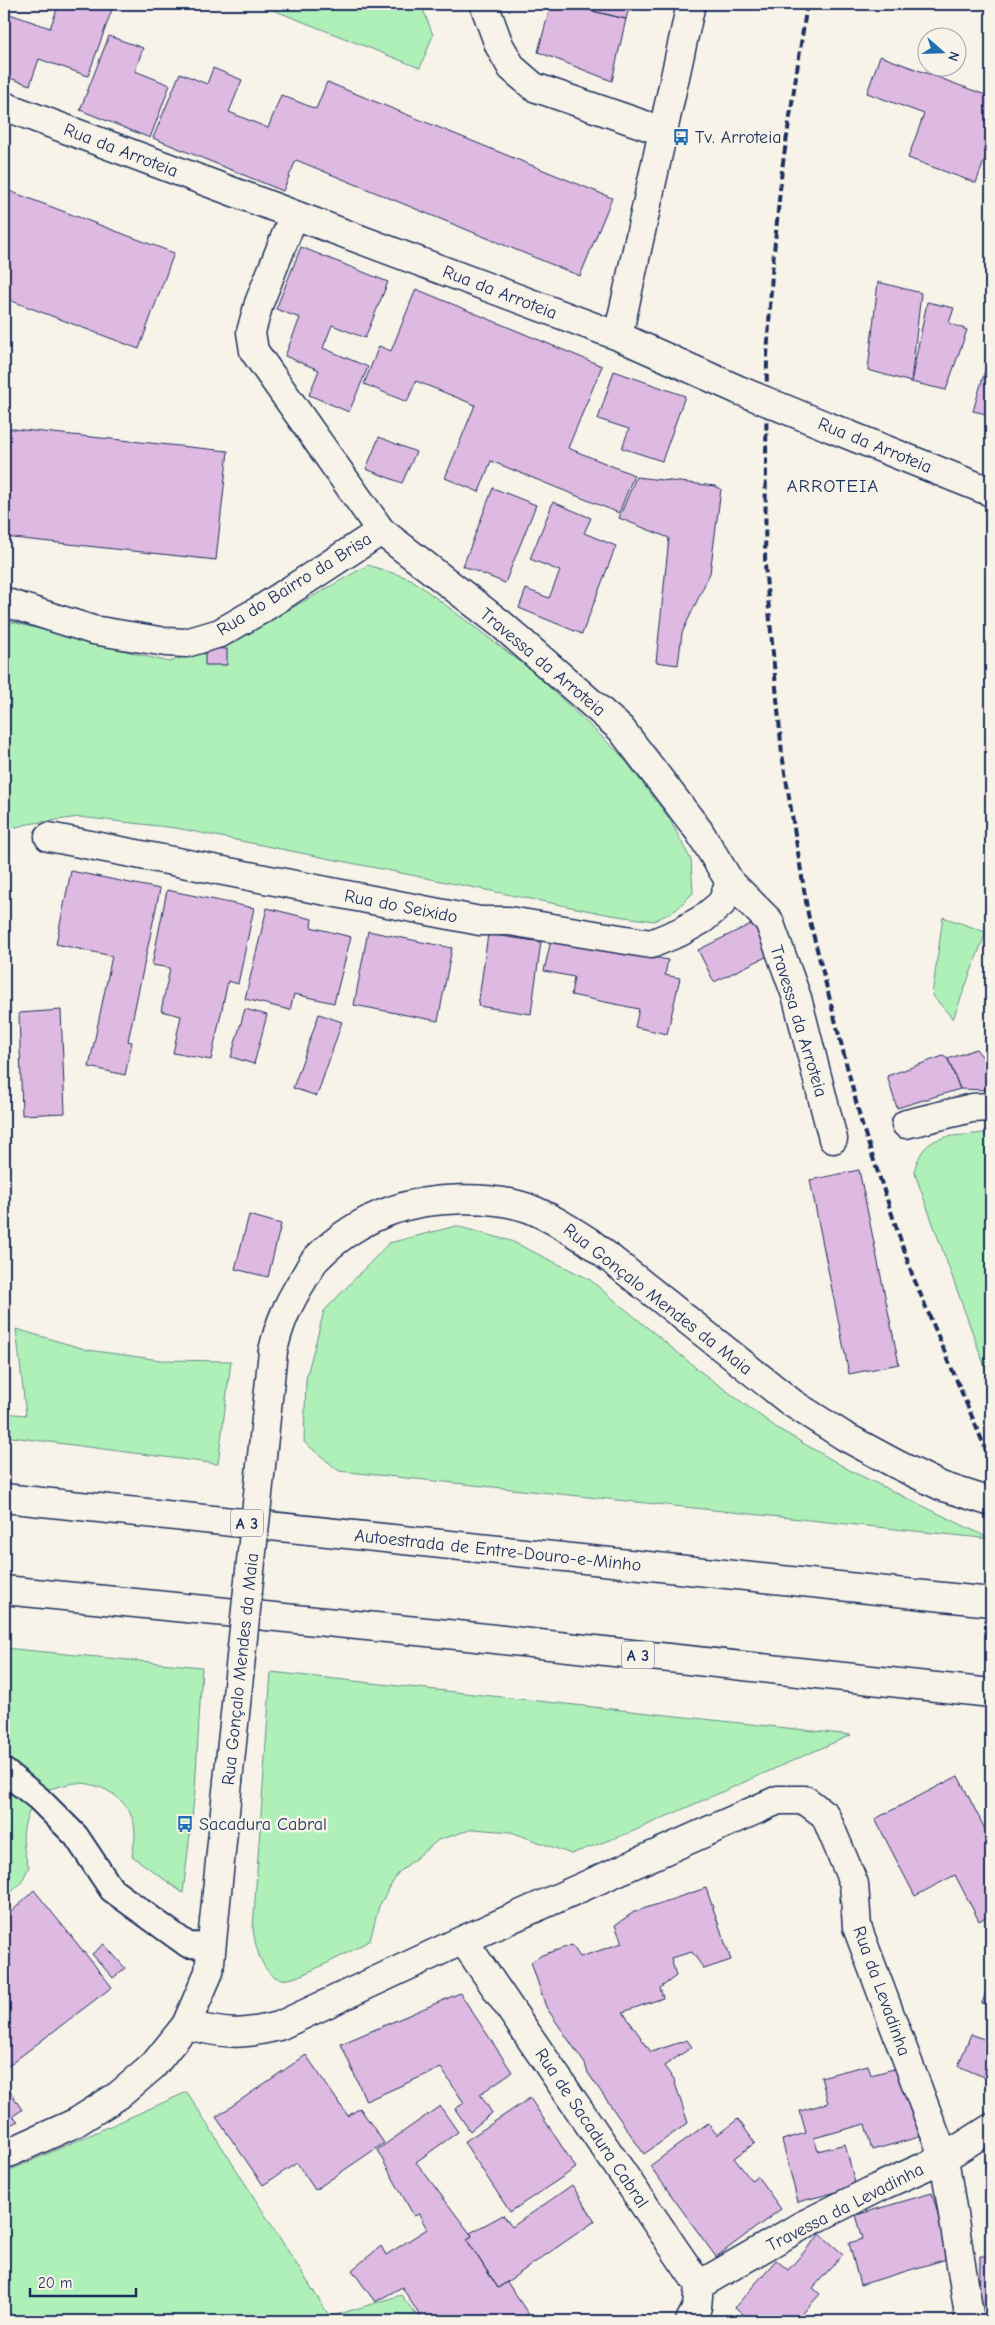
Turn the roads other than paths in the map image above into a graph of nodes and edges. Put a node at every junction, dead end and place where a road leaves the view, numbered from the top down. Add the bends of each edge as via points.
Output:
1 (484, 4) edge
2 (691, 4) edge
3 (4, 106) edge
4 (662, 131) junction
5 (294, 215) junction
6 (618, 336) junction
7 (991, 492) edge
8 (381, 531) junction
9 (4, 602) edge
10 (49, 837) dead end
11 (730, 882) junction
12 (991, 1107) edge
13 (906, 1124) dead end
14 (834, 1139) dead end
15 (4, 1498) edge
16 (991, 1502) edge
17 (4, 1590) edge
18 (991, 1602) edge
19 (991, 1693) edge
20 (4, 1771) edge
21 (464, 1940) junction
22 (213, 1946) junction
23 (186, 2026) junction
24 (991, 2128) edge
25 (4, 2155) edge
26 (944, 2158) junction
27 (699, 2285) junction
28 (690, 2321) edge
29 (970, 2321) edge

1 - 4 main road via 499,45 512,68 534,87
2 - 4 main road
3 - 5 main road, Rua da Arroteia
4 - 6 main road
5 - 6 main road, Rua da Arroteia
5 - 8 main road, Travessa da Arroteia via 259,303 251,332 254,350
6 - 7 main road, Rua da Arroteia, bridge via 828,427
8 - 9 main road, Rua do Bairro da Brisa via 252,615 220,633 186,643 93,630
8 - 11 main road, Travessa da Arroteia via 501,624 621,729 699,831
10 - 11 main road, Rua do Seixido via 480,921 509,921 650,944 703,919 722,903
11 - 14 main road, Travessa da Arroteia via 769,921 797,998
12 - 13 main road via 972,1108
15 - 18 main road, Autoestrada de Entre-Douro-e-Minho / A 3
16 - 22 main road, Rua Gonçalo Mendes da Maia, bridge via 941,1486 844,1436 792,1403 588,1241 560,1223 527,1208 483,1200 439,1201 393,1210 350,1231 315,1260 289,1302 279,1325 274,1351
17 - 19 main road, A 3
20 - 22 street via 38,1798 76,1836 112,1890 188,1945
21 - 23 main road via 279,2026 252,2033 224,2034
21 - 26 main road, Rua da Levadinha via 778,1800 805,1800 825,1815 854,1884 857,1927
21 - 27 main road, Rua de Sacadura Cabral
22 - 23 main road, Rua Gonçalo Mendes da Maia via 209,1972
23 - 25 main road, Rua Gonçalo Mendes da Maia via 153,2066 119,2095 76,2123
24 - 26 main road, Travessa da Levadinha
26 - 27 main road, Travessa da Levadinha via 803,2225
26 - 29 main road, Rua da Levadinha
27 - 28 main road via 697,2307

